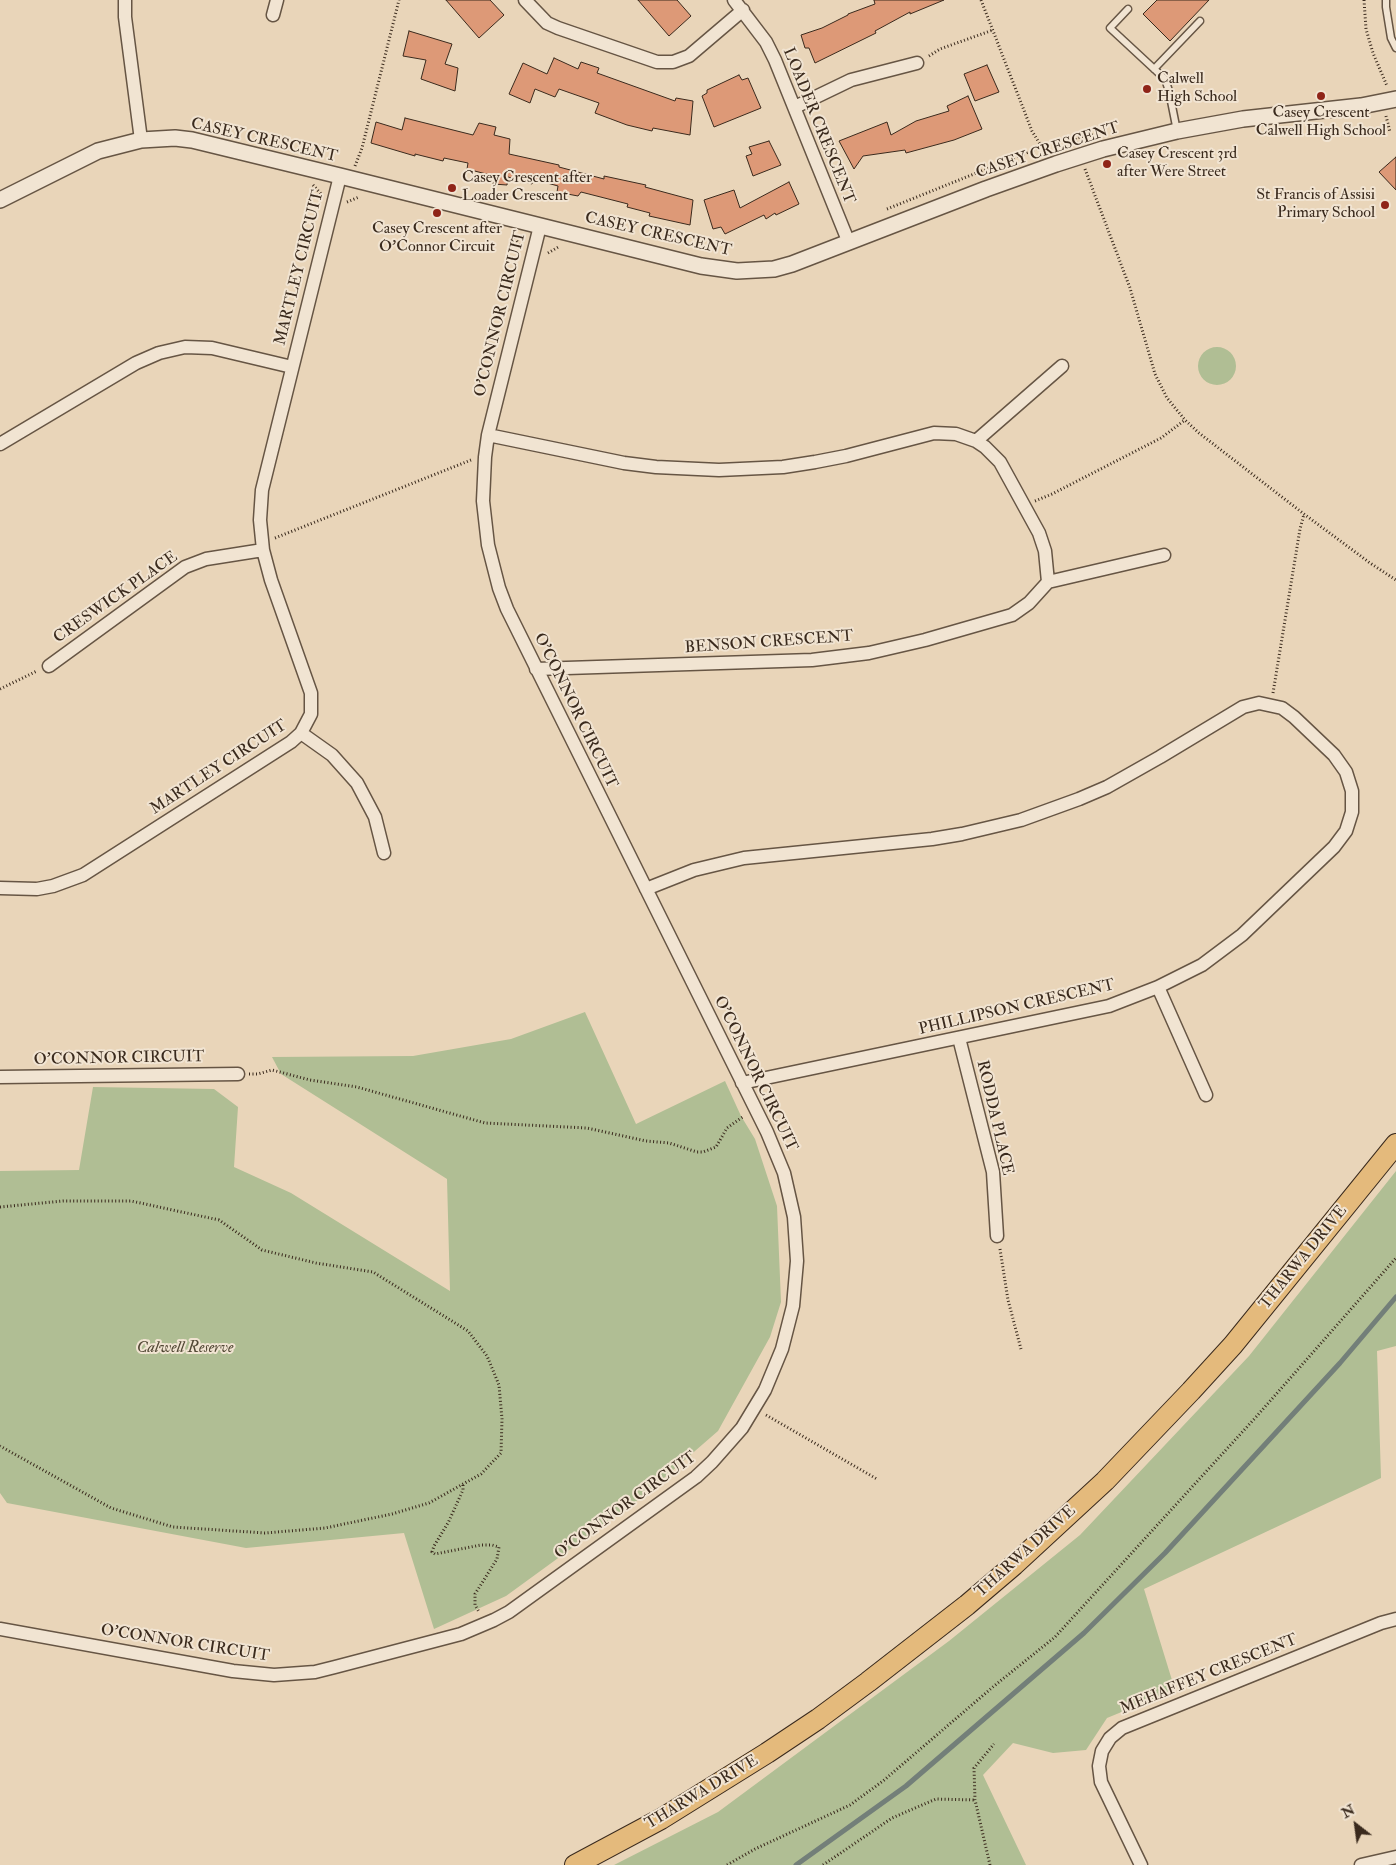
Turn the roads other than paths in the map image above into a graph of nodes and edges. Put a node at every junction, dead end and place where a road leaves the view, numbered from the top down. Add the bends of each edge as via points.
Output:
1 (125, 0) edge
2 (276, 0) edge
3 (526, 0) edge
4 (734, 0) edge
5 (1386, 0) edge
6 (1128, 9) dead end
7 (743, 10) junction
8 (273, 15) dead end
9 (1200, 21) dead end
10 (1396, 48) edge
11 (917, 63) road end
12 (1154, 69) junction
13 (1392, 93) edge
14 (795, 107) junction
15 (1177, 131) junction
16 (142, 140) junction
17 (340, 176) junction
18 (0, 200) edge
19 (540, 226) junction
20 (849, 243) junction
21 (1062, 366) dead end
22 (292, 367) junction
23 (488, 434) junction
24 (976, 441) junction
25 (0, 444) edge
26 (262, 545) junction
27 (1164, 555) dead end
28 (1048, 582) junction
29 (49, 666) road end
30 (536, 669) junction
31 (301, 733) junction
32 (384, 853) dead end
33 (0, 888) edge
34 (646, 889) junction
35 (1158, 988) junction
36 (959, 1038) junction
37 (238, 1074) road end
38 (0, 1076) edge
39 (742, 1083) junction
40 (1206, 1095) dead end
41 (1396, 1144) edge
42 (996, 1236) road end
43 (1396, 1618) edge
44 (0, 1629) edge
45 (1396, 1856) edge
46 (575, 1865) edge
47 (1141, 1865) edge
48 (1361, 1865) edge

1 - 16 street
2 - 8 street
3 - 7 street via 547,23 657,62 673,62 689,56
4 - 7 street, LOADER CRESCENT
5 - 10 lane via 1391,38
6 - 12 lane via 1110,28
7 - 14 street, LOADER CRESCENT via 766,42
9 - 12 lane
11 - 14 street via 851,80
12 - 15 lane via 1165,78
13 - 15 street, CASEY CRESCENT via 1361,106 1243,119
14 - 20 street, LOADER CRESCENT
15 - 20 street, CASEY CRESCENT via 1081,156
16 - 17 street, CASEY CRESCENT via 192,140
16 - 18 street, CASEY CRESCENT via 98,151
17 - 19 street, CASEY CRESCENT
17 - 22 street, MARTLEY CIRCUIT
19 - 20 street, CASEY CRESCENT via 701,266 737,271 792,264
19 - 23 street, O'CONNOR CIRCUIT
21 - 24 street
22 - 25 street, MARTLEY CIRCUIT via 212,348 185,347 160,352
22 - 26 street, MARTLEY CIRCUIT via 262,490
23 - 24 street via 624,463 719,470 815,462 934,434 956,434
23 - 30 street, O'CONNOR CIRCUIT via 483,501 488,545 506,609
24 - 28 street via 1000,462 1039,533 1045,551
26 - 29 street, CRESWICK PLACE via 185,567
26 - 31 street, MARTLEY CIRCUIT via 271,580 312,693 311,714
27 - 28 street
28 - 30 street, BENSON CRESCENT via 1029,603 1012,615 869,653 783,662
30 - 34 street, O'CONNOR CIRCUIT
31 - 32 street via 332,755 357,784 375,817
31 - 33 street, MARTLEY CIRCUIT via 83,875 37,889
34 - 35 street, PHILLIPSON CRESCENT via 694,870 744,858 932,840 1021,820 1107,787 1243,707 1258,704 1282,708 1334,756 1346,772 1353,801 1346,831 1334,847 1242,935 1202,965
34 - 39 street, O'CONNOR CIRCUIT
35 - 36 street, PHILLIPSON CRESCENT via 1110,1006
35 - 40 street
36 - 39 street, PHILLIPSON CRESCENT
36 - 42 street, RODDA PLACE via 993,1172
37 - 38 street, O'CONNOR CIRCUIT
39 - 44 street, O'CONNOR CIRCUIT via 784,1173 794,1217 797,1261 793,1306 782,1349 765,1390 742,1428 696,1477 494,1620 461,1634 315,1672 274,1675 233,1671
41 - 46 main road, THARWA DRIVE via 1192,1391 1105,1481 1014,1565 868,1682 767,1753 661,1819
43 - 47 street, MEHAFFEY CRESCENT via 1122,1728 1110,1738 1102,1751 1099,1766 1101,1782
45 - 48 street

